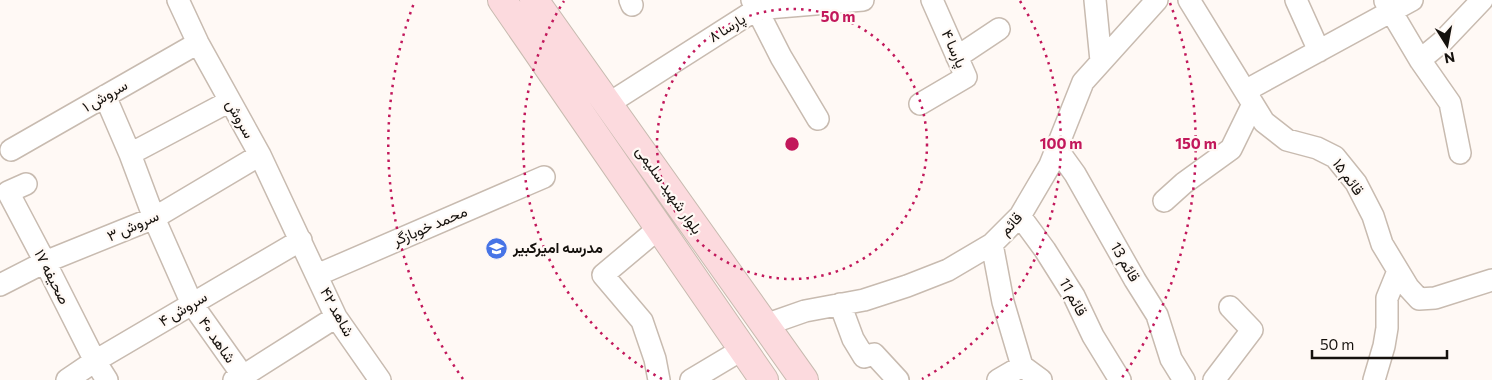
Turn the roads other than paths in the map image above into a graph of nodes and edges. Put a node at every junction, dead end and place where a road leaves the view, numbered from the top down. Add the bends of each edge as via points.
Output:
1 (178, 0) edge
2 (502, 0) edge
3 (534, 0) edge
4 (863, 0) edge
5 (932, 0) edge
6 (1095, 0) edge
7 (1157, 0) edge
8 (1189, 0) edge
9 (1296, 0) edge
10 (1412, 0) edge
11 (1478, 1) edge
12 (754, 5) edge
13 (1388, 6) edge
14 (999, 29) dead end
15 (198, 43) junction
16 (1319, 52) junction
17 (957, 57) junction
18 (1420, 60) junction
19 (1101, 61) junction
20 (105, 96) junction
21 (1249, 98) junction
22 (230, 101) junction
23 (608, 104) junction
24 (920, 104) dead end
25 (818, 119) dead end
26 (1056, 149) junction
27 (11, 150) dead end
28 (1460, 153) dead end
29 (130, 154) junction
30 (260, 155) junction
31 (544, 178) dead end
32 (11, 191) edge
33 (1164, 201) dead end
34 (1020, 216) junction
35 (154, 218) junction
36 (659, 228) junction
37 (301, 240) junction
38 (992, 244) junction
39 (45, 262) junction
40 (1398, 271) junction
41 (317, 275) junction
42 (1492, 280) edge
43 (0, 285) edge
44 (192, 304) junction
45 (840, 304) junction
46 (1230, 307) dead end
47 (336, 316) junction
48 (765, 325) junction
49 (743, 349) junction
50 (95, 361) junction
51 (1022, 366) junction
52 (240, 379) edge
53 (67, 380) edge
54 (107, 380) edge
55 (380, 380) edge
56 (659, 380) edge
57 (691, 380) edge
58 (764, 380) edge
59 (804, 380) edge
60 (898, 380) edge
61 (998, 380) edge
62 (1041, 380) edge
63 (1120, 380) edge
64 (1184, 380) edge
65 (1214, 380) edge
66 (1374, 380) edge

1 - 15 street, سروش
2 - 36 main road, بلوار شهید سلیمی
3 - 23 main road, بلوار شهید سلیمی
4 - 12 street, پارسا ۸
5 - 17 street, پارسا ۴
6 - 19 street
7 - 19 street, قائم
8 - 21 street, قائم ۱۵
9 - 16 street
10 - 13 street
11 - 18 street via 1443,41
12 - 23 street, پارسا ۸
12 - 25 street
13 - 16 street
13 - 18 street
14 - 17 street
15 - 20 street, سروش ۱
15 - 22 street, سروش
16 - 21 street
17 - 24 street, پارسا ۴ via 966,78
18 - 28 street via 1450,103
19 - 26 street, قائم via 1083,82
20 - 27 street, سروش ۱
20 - 29 street, شاهد ۴۰
21 - 33 street via 1231,149
21 - 40 street, قائم ۱۵ via 1264,122 1287,140 1335,157 1356,183 1373,216 1382,244
22 - 29 street
22 - 30 street, سروش
23 - 48 main road, بلوار شهید سلیمی
26 - 34 street, قائم via 1050,166
26 - 64 street, قائم 13 via 1076,174 1157,315 1171,359
29 - 35 street, شاهد ۴۰
30 - 35 street, سروش ۳
30 - 37 street, سروش
31 - 41 street, محمد خوبازگر
32 - 39 street, صحیفه ۱۷
34 - 38 street, قائم
34 - 63 street, قائم 11 via 1074,296 1093,336
35 - 39 street, سروش ۳
35 - 44 street, شاهد ۴۰
36 - 49 main road, بلوار شهید سلیمی
36 - 56 street via 603,275 642,320
37 - 41 street, شاهد ۴۲
37 - 44 street, سروش ۴
38 - 45 street, قائم via 948,270 864,300
38 - 51 street via 1003,302
39 - 43 street, سروش ۳
39 - 50 street, صحیفه ۱۷
40 - 42 street, قائم ۱۵ via 1419,299 1435,298
40 - 66 street via 1387,298 1388,328
41 - 47 street, شاهد ۴۲
44 - 50 street, سروش ۴
44 - 52 street, شاهد ۴۰
45 - 48 street, قائم via 805,311
45 - 60 street via 853,339 864,357 874,354
46 - 65 street via 1252,330
47 - 52 street
47 - 55 street, شاهد ۴۲
48 - 59 main road, بلوار شهید سلیمی
49 - 57 street
49 - 58 main road, بلوار شهید سلیمی
50 - 53 street, سروش ۴
50 - 54 street, صحیفه ۱۷
51 - 61 street
51 - 62 street

